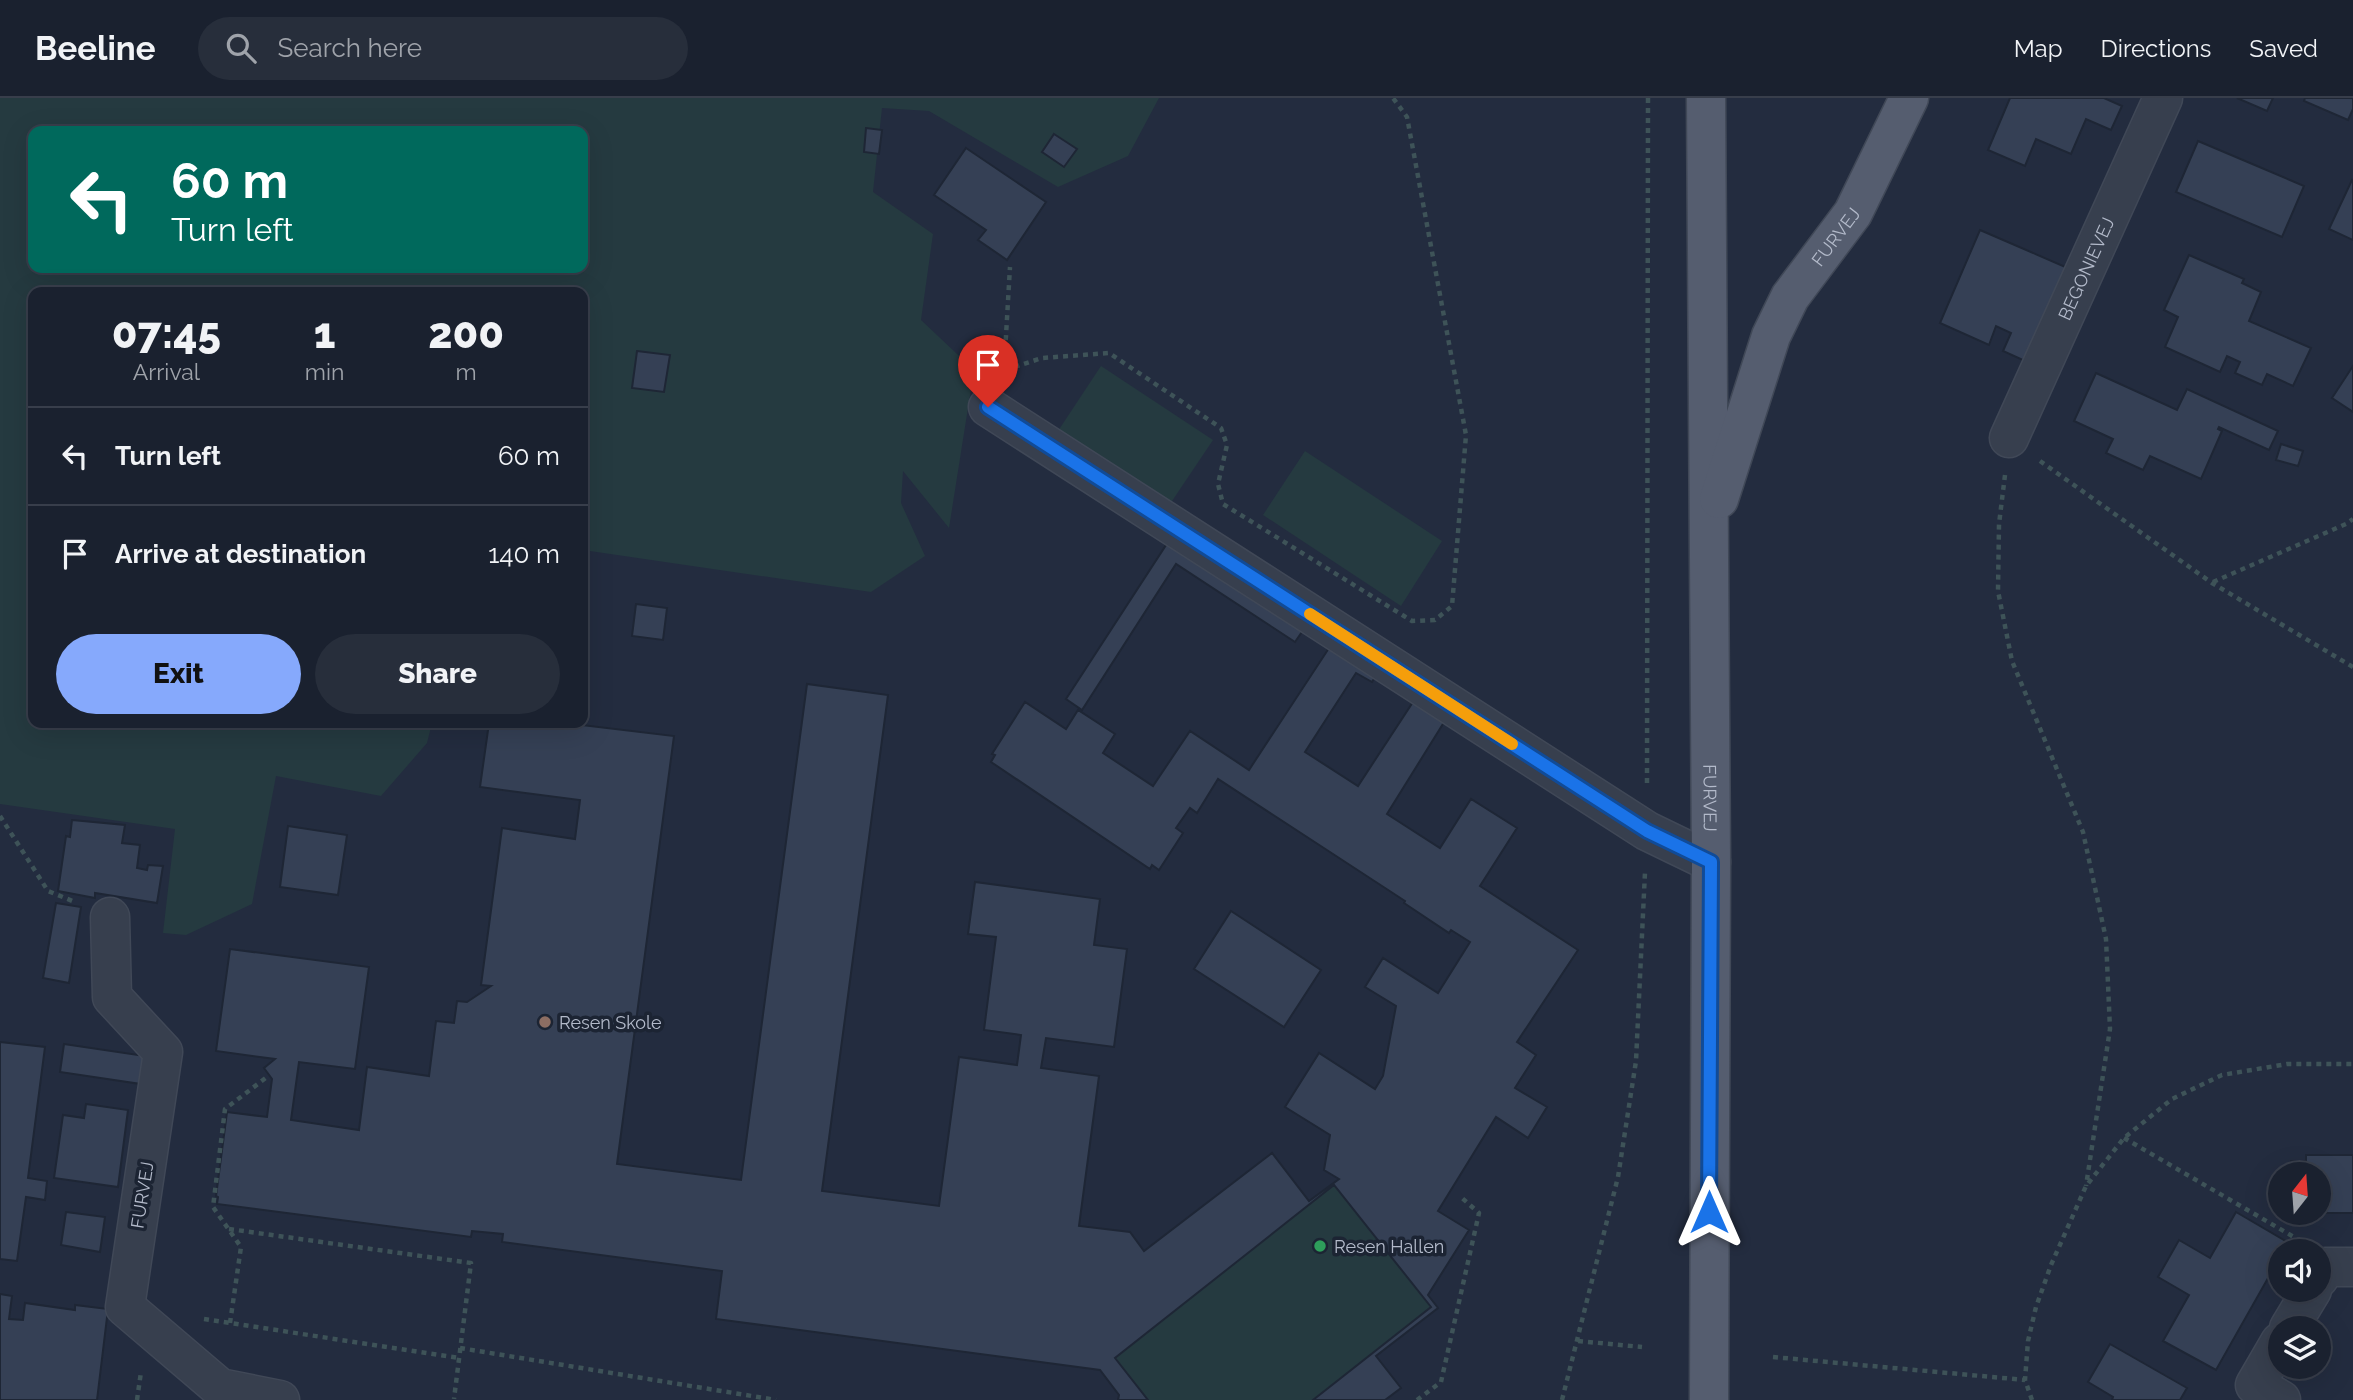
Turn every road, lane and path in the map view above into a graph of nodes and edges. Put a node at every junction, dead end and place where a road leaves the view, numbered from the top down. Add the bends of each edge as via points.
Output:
1 (1393, 98) edge
2 (1648, 98) edge
3 (1706, 98) edge
4 (1909, 98) edge
5 (2162, 98) edge
6 (1010, 267) dead end
7 (1004, 370) junction
8 (995, 411) joint
9 (2009, 439) junction
10 (2353, 519) edge
11 (1709, 531) junction
12 (2212, 583) junction
13 (2353, 667) edge
14 (0, 816) edge
15 (1647, 831) junction
16 (1711, 862) junction
17 (110, 917) joint
18 (2353, 1064) edge
19 (267, 1077) dead end
20 (2124, 1138) junction
21 (2086, 1186) junction
22 (1462, 1198) dead end
23 (229, 1229) junction
24 (2297, 1239) edge
25 (2331, 1267) edge
26 (2353, 1267) edge
27 (204, 1319) dead end
28 (230, 1323) junction
29 (1578, 1340) junction
30 (1642, 1347) dead end
31 (460, 1348) junction
32 (1773, 1357) dead end
33 (459, 1358) junction
34 (2268, 1363) edge
35 (2025, 1380) junction
36 (454, 1399) edge
37 (280, 1400) edge
38 (776, 1400) edge
39 (1417, 1400) edge
40 (1562, 1400) edge
41 (1709, 1400) edge
42 (2032, 1400) edge
43 (2281, 1400) edge

1 - 7 path via 1407,117 1466,435 1452,606 1435,620 1412,621 1223,504 1218,484 1227,445 1222,428 1109,353 1042,358
2 - 15 path
3 - 11 main road, FURVEJ
4 - 11 main road, FURVEJ via 1853,213 1790,297 1771,336
5 - 9 street, BEGONIEVEJ
6 - 7 path
7 - 8 path
8 - 15 street
9 - 12 path
9 - 21 path via 1999,524 1998,591 2012,661 2083,832 2106,939 2110,1029
10 - 12 path
11 - 16 main road, FURVEJ
12 - 13 path
14 - 17 path via 48,891
15 - 16 street
15 - 29 path via 1636,1061 1618,1177
16 - 41 main road, FURVEJ
17 - 37 street, FURVEJ via 112,997 163,1052 125,1307 219,1388
18 - 20 path via 2287,1064 2222,1075 2172,1099
19 - 23 path via 225,1110 214,1207
20 - 21 path
20 - 24 path
21 - 35 path via 2036,1307
22 - 39 path via 1479,1213 1441,1382
23 - 28 path via 241,1247
23 - 31 path via 471,1263
25 - 26 street
27 - 28 path
28 - 33 path
29 - 30 path
29 - 40 path
31 - 33 path
31 - 38 path
32 - 35 path
33 - 36 path
34 - 43 street via 2255,1385
35 - 42 path

